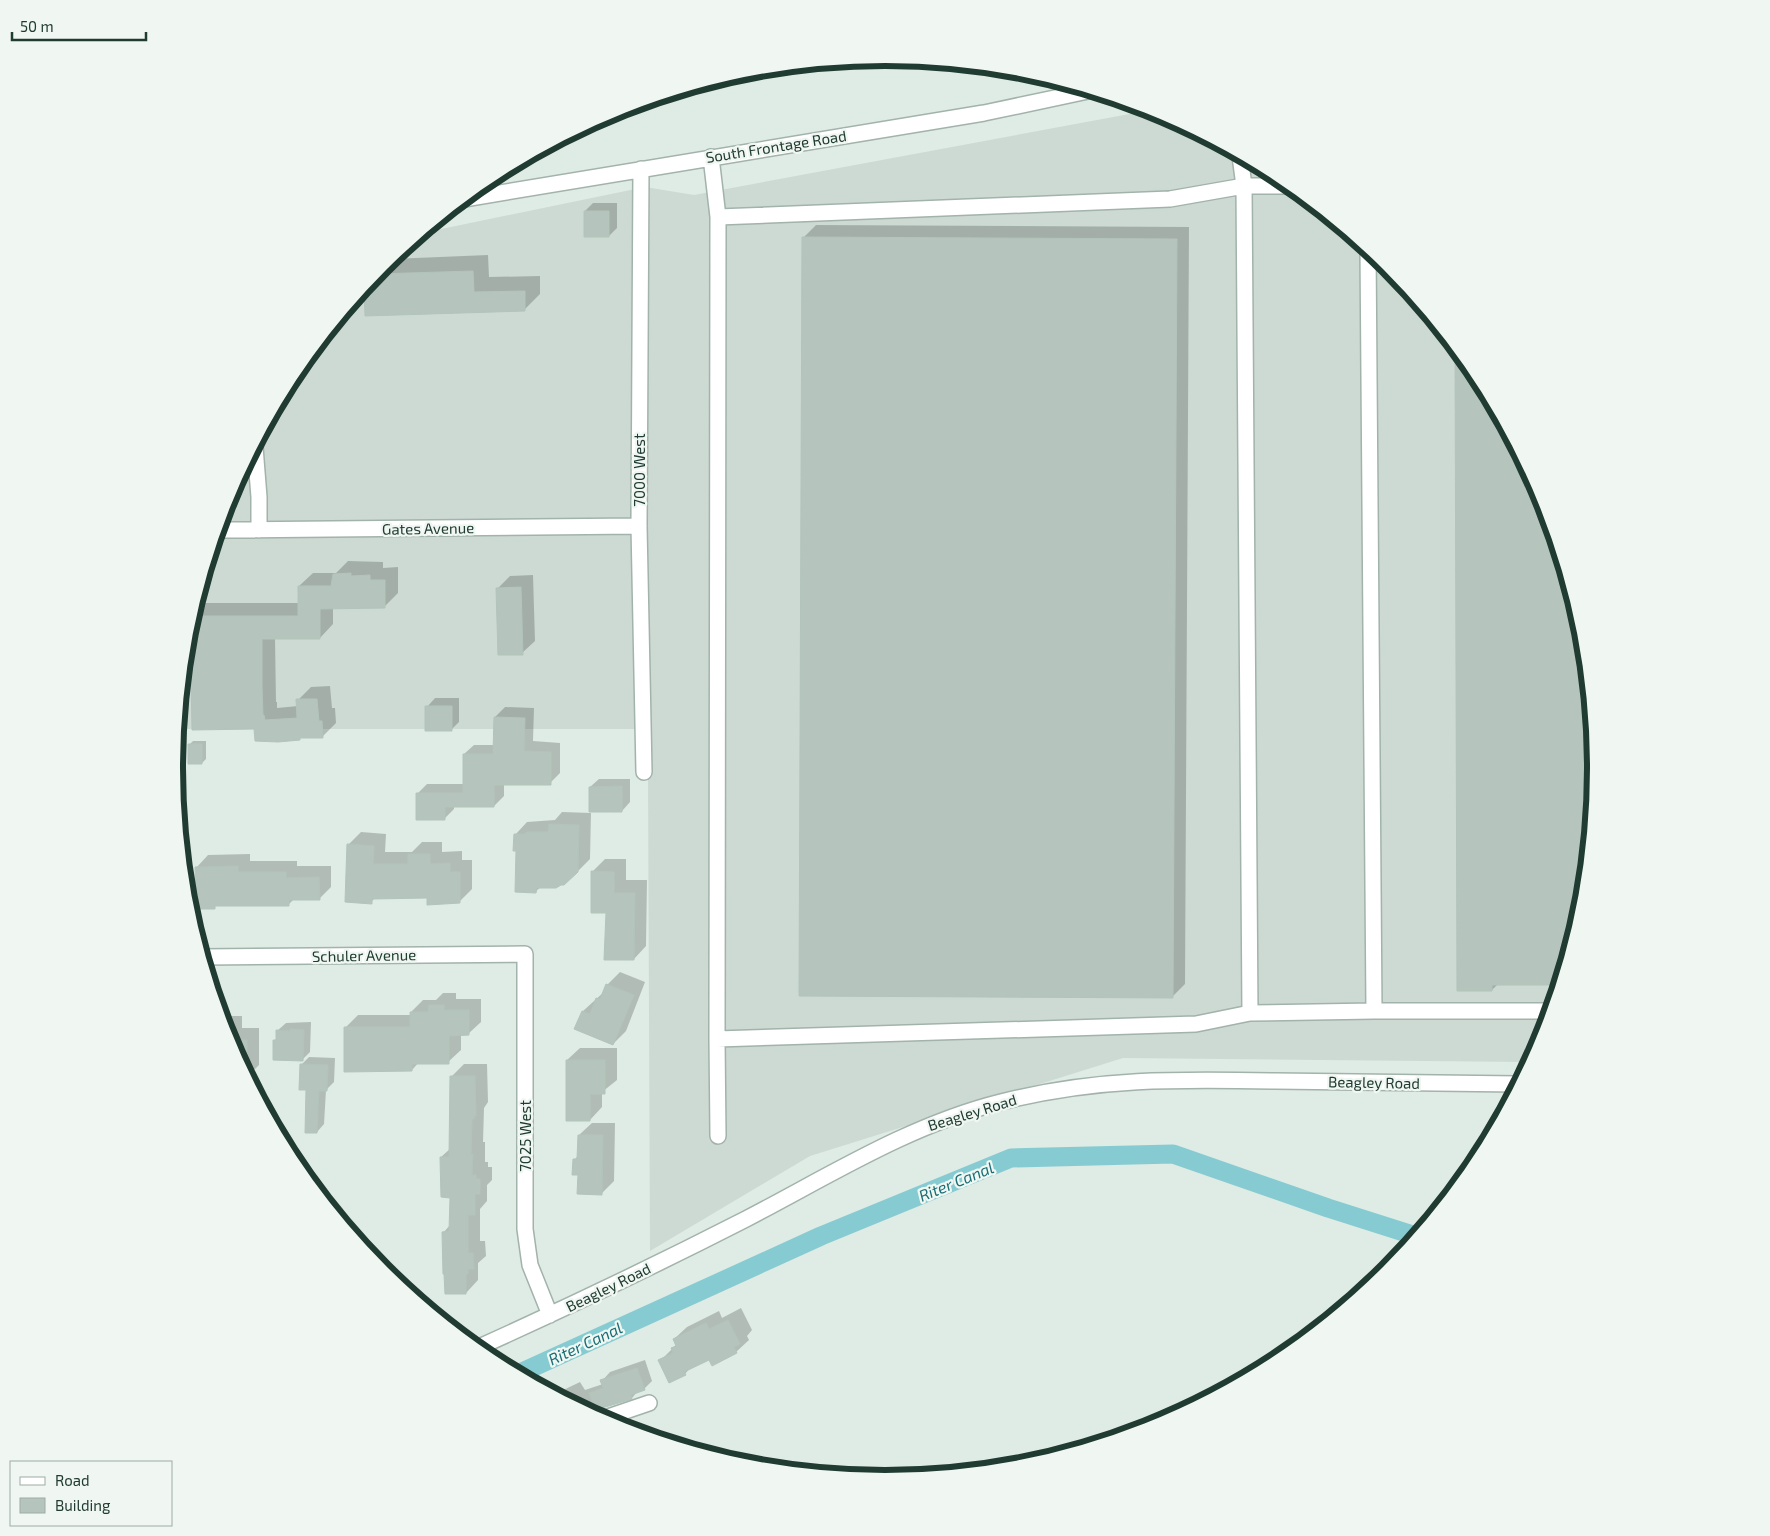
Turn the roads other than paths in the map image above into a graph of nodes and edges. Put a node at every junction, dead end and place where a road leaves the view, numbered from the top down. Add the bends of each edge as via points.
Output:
1 (1076, 93) edge
2 (711, 157) junction
3 (1241, 163) edge
4 (641, 169) junction
5 (1244, 186) junction
6 (1276, 186) edge
7 (479, 197) edge
8 (718, 217) junction
9 (1368, 259) edge
10 (256, 458) edge
11 (639, 526) junction
12 (225, 530) edge
13 (259, 530) junction
14 (644, 772) dead end
15 (525, 954) joint
16 (209, 957) edge
17 (1544, 1010) edge
18 (1374, 1011) junction
19 (1250, 1013) junction
20 (717, 1039) junction
21 (1511, 1084) edge
22 (718, 1136) dead end
23 (550, 1315) junction
24 (485, 1344) edge
25 (649, 1403) dead end
26 (614, 1415) edge

1 - 2 street, South Frontage Road via 984,113
2 - 4 street, South Frontage Road
2 - 8 street
3 - 5 street
4 - 7 street, South Frontage Road
4 - 11 street, 7000 West
5 - 6 street
5 - 8 street via 1170,199
5 - 19 street
8 - 20 street
9 - 18 street
10 - 13 street
11 - 13 street, Gates Avenue
11 - 14 street, 7000 West
12 - 13 street, Gates Avenue
15 - 16 street, Schuler Avenue
15 - 23 street, 7025 West via 525,1229 530,1265
17 - 18 street
18 - 19 street
19 - 20 street via 1196,1024
20 - 22 street
21 - 23 street, Beagley Road via 1153,1080 1089,1085 1018,1098 945,1119 896,1139 745,1219
23 - 24 street, Beagley Road
25 - 26 street

